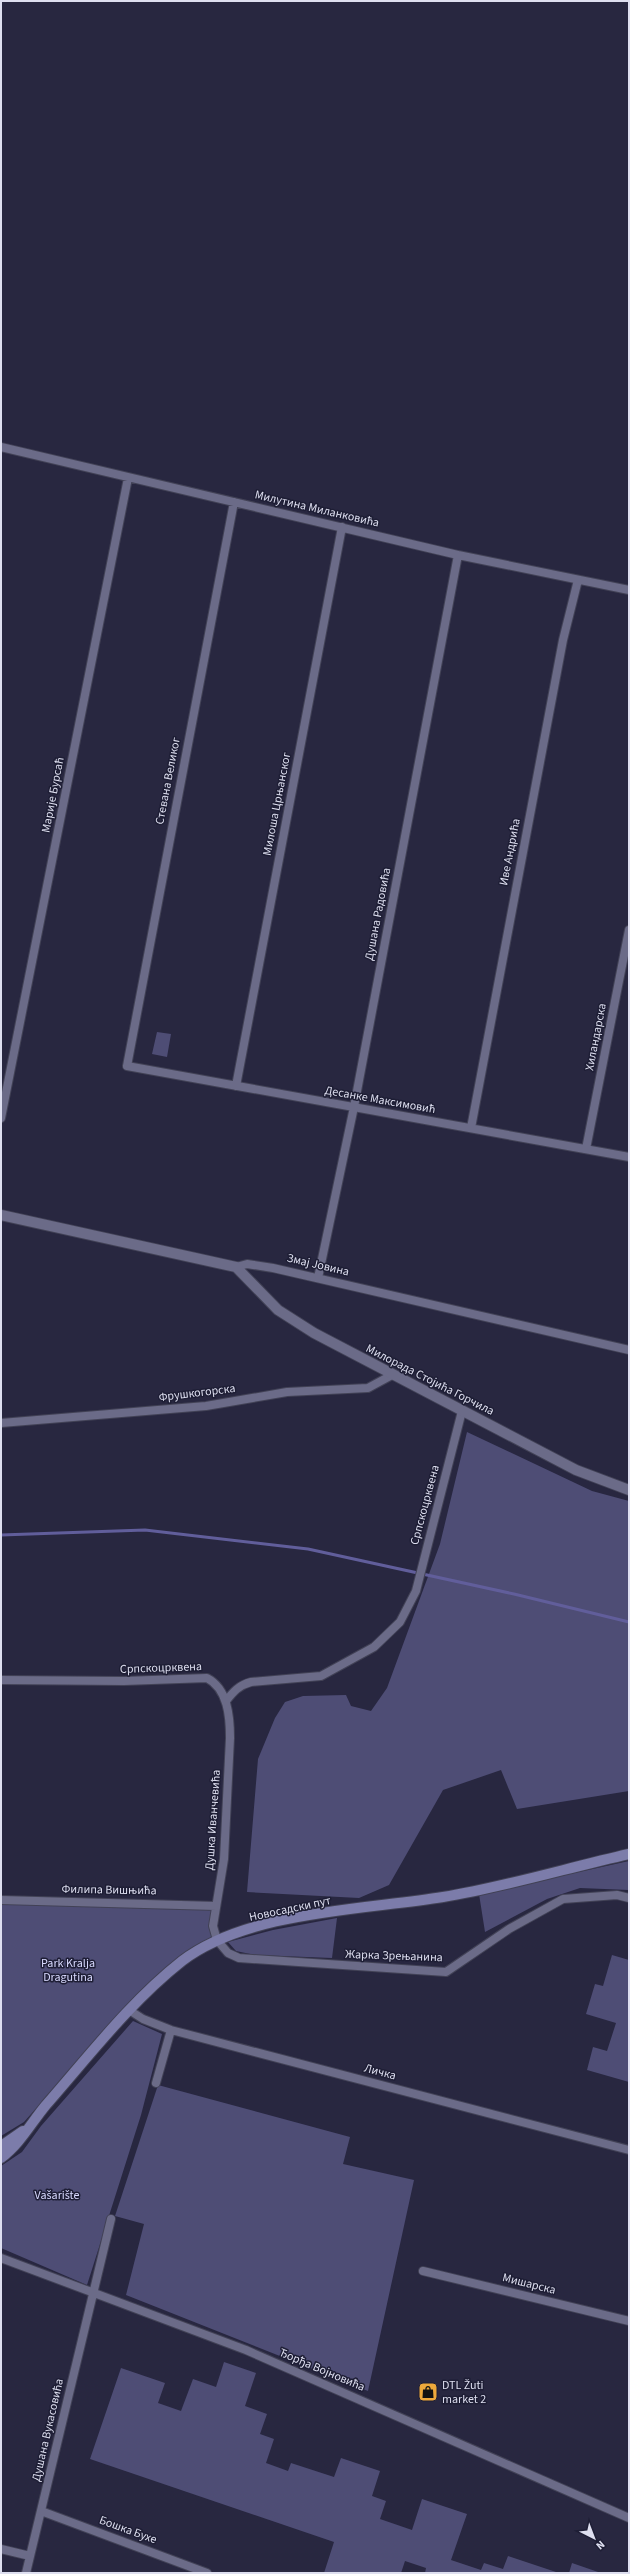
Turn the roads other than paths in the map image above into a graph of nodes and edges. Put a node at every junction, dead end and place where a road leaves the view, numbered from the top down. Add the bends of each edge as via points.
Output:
1 (1, 448) edge
2 (128, 478) junction
3 (234, 502) junction
4 (342, 527) junction
5 (458, 555) junction
6 (578, 580) junction
7 (629, 590) edge
8 (629, 930) edge
9 (127, 1066) joint
10 (236, 1086) junction
11 (354, 1107) junction
12 (1, 1118) edge
13 (470, 1128) junction
14 (586, 1149) junction
15 (629, 1157) edge
16 (1, 1215) edge
17 (236, 1266) junction
18 (318, 1278) junction
19 (629, 1350) edge
20 (392, 1375) junction
21 (462, 1411) junction
22 (1, 1423) edge
23 (629, 1490) edge
24 (1, 1680) edge
25 (226, 1701) junction
26 (629, 1854) edge
27 (629, 1898) edge
28 (1, 1900) edge
29 (216, 1906) junction
30 (217, 1940) junction
31 (129, 2010) junction
32 (171, 2030) junction
33 (156, 2083) dead end
34 (29, 2126) junction
35 (1, 2146) edge
36 (629, 2150) edge
37 (1, 2158) edge
38 (111, 2219) dead end
39 (1, 2260) edge
40 (423, 2271) dead end
41 (92, 2292) junction
42 (629, 2321) edge
43 (42, 2511) junction
44 (629, 2518) edge
45 (1, 2549) edge
46 (30, 2556) junction
47 (26, 2573) edge
48 (207, 2573) edge

1 - 2 street, Милутина Миланковића
2 - 3 street, Милутина Миланковића
2 - 12 street, Марије Бурсаћ
3 - 4 street, Милутина Миланковића
3 - 9 street, Стевана Великог
4 - 5 street, Милутина Миланковића
4 - 10 street, Милоша Црњанског
5 - 6 street, Милутина Миланковића
5 - 11 street, Душана Радовића
6 - 7 street, Милутина Миланковића
6 - 13 street, Иве Андрића via 544,733
8 - 14 street, Хиландарска
9 - 10 street, Десанке Максимовић
10 - 11 street, Десанке Максимовић
11 - 13 street, Десанке Максимовић
11 - 18 street, Душана Радовића
13 - 14 street, Десанке Максимовић
14 - 15 street, Десанке Максимовић
16 - 17 street, Змај Јовина
17 - 18 street, Змај Јовина via 247,1264
17 - 20 street, Милорада Стојића Горчила via 283,1314
18 - 19 street, Змај Јовина via 438,1308
20 - 21 street, Милорада Стојића Горчила
20 - 22 street, Фрушкогорска via 368,1388 287,1392 206,1406
21 - 23 street, Милорада Стојића Горчила via 576,1470
21 - 25 street, Српскоцрквена via 416,1591 400,1622 374,1647 321,1676 243,1684
24 - 25 street, Српскоцрквена via 124,1681 208,1678 214,1682
25 - 29 street, Душка Иванчевића via 230,1719 228,1782 224,1859
26 - 30 main road, Новосадски пут via 445,1897 293,1919
27 - 30 street, Жарка Зрењанина via 617,1896 563,1899 509,1929 446,1972 245,1960 228,1953
28 - 29 street, Филипа Вишњића
29 - 30 street, Душка Иванчевића via 213,1926
30 - 31 main road, Новосадски пут via 181,1962
31 - 32 street, Личка via 143,2019
31 - 34 main road, Новосадски пут
32 - 33 street
32 - 36 street, Личка
34 - 35 main road, Новосадски пут
34 - 37 main road, Новосадски пут via 20,2140
38 - 41 street
39 - 41 street, Ђорђа Војновића
40 - 42 street, Мишарска
41 - 43 street, Душана Вукасовића
41 - 44 street, Ђорђа Војновића via 246,2350
43 - 46 street, Душана Вукасовића
43 - 48 street, Бошка Бухе
45 - 46 street
46 - 47 street, Душана Вукасовића

